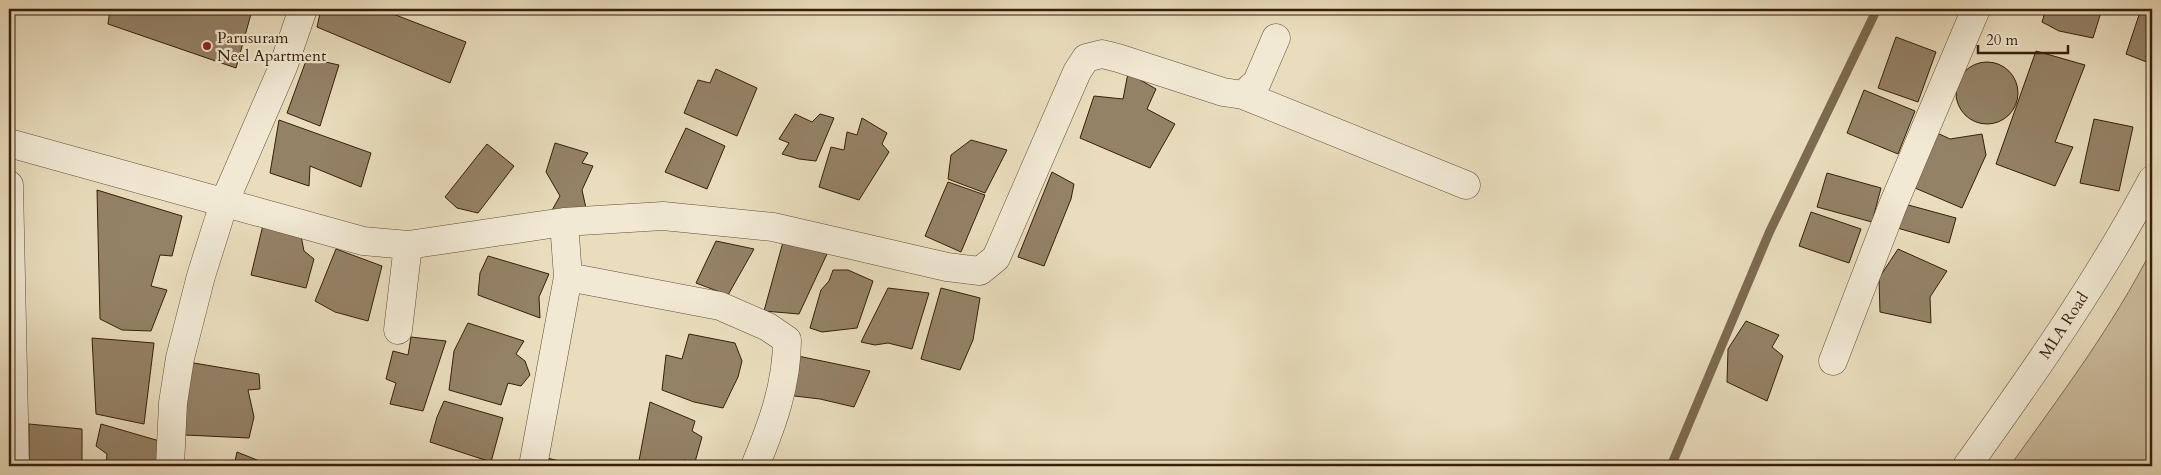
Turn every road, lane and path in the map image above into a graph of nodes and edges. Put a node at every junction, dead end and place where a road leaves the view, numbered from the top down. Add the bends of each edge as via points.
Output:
1 (304, 9) edge
2 (1976, 9) edge
3 (1276, 38) dead end
4 (1243, 95) junction
5 (9, 143) edge
6 (2152, 180) edge
7 (1466, 184) dead end
8 (9, 185) edge
9 (224, 203) junction
10 (564, 222) junction
11 (408, 245) junction
12 (568, 277) junction
13 (398, 330) dead end
14 (1833, 361) dead end
15 (15, 466) edge
16 (170, 466) edge
17 (532, 466) edge
18 (755, 466) edge
19 (1967, 466) edge

1 - 9 street via 283,67
2 - 14 street via 1893,204
3 - 4 street via 1257,82
4 - 7 street
4 - 10 street via 1223,92 1102,54 1086,58 996,258 980,271 947,267 774,227 664,216
5 - 9 street
6 - 19 street, MLA Road via 2027,382
8 - 15 street
9 - 11 street via 363,241
9 - 16 street via 180,358 173,403
10 - 11 street
10 - 12 street
11 - 13 street
12 - 17 street
12 - 18 street via 720,306 768,327 787,340 787,366 774,422

